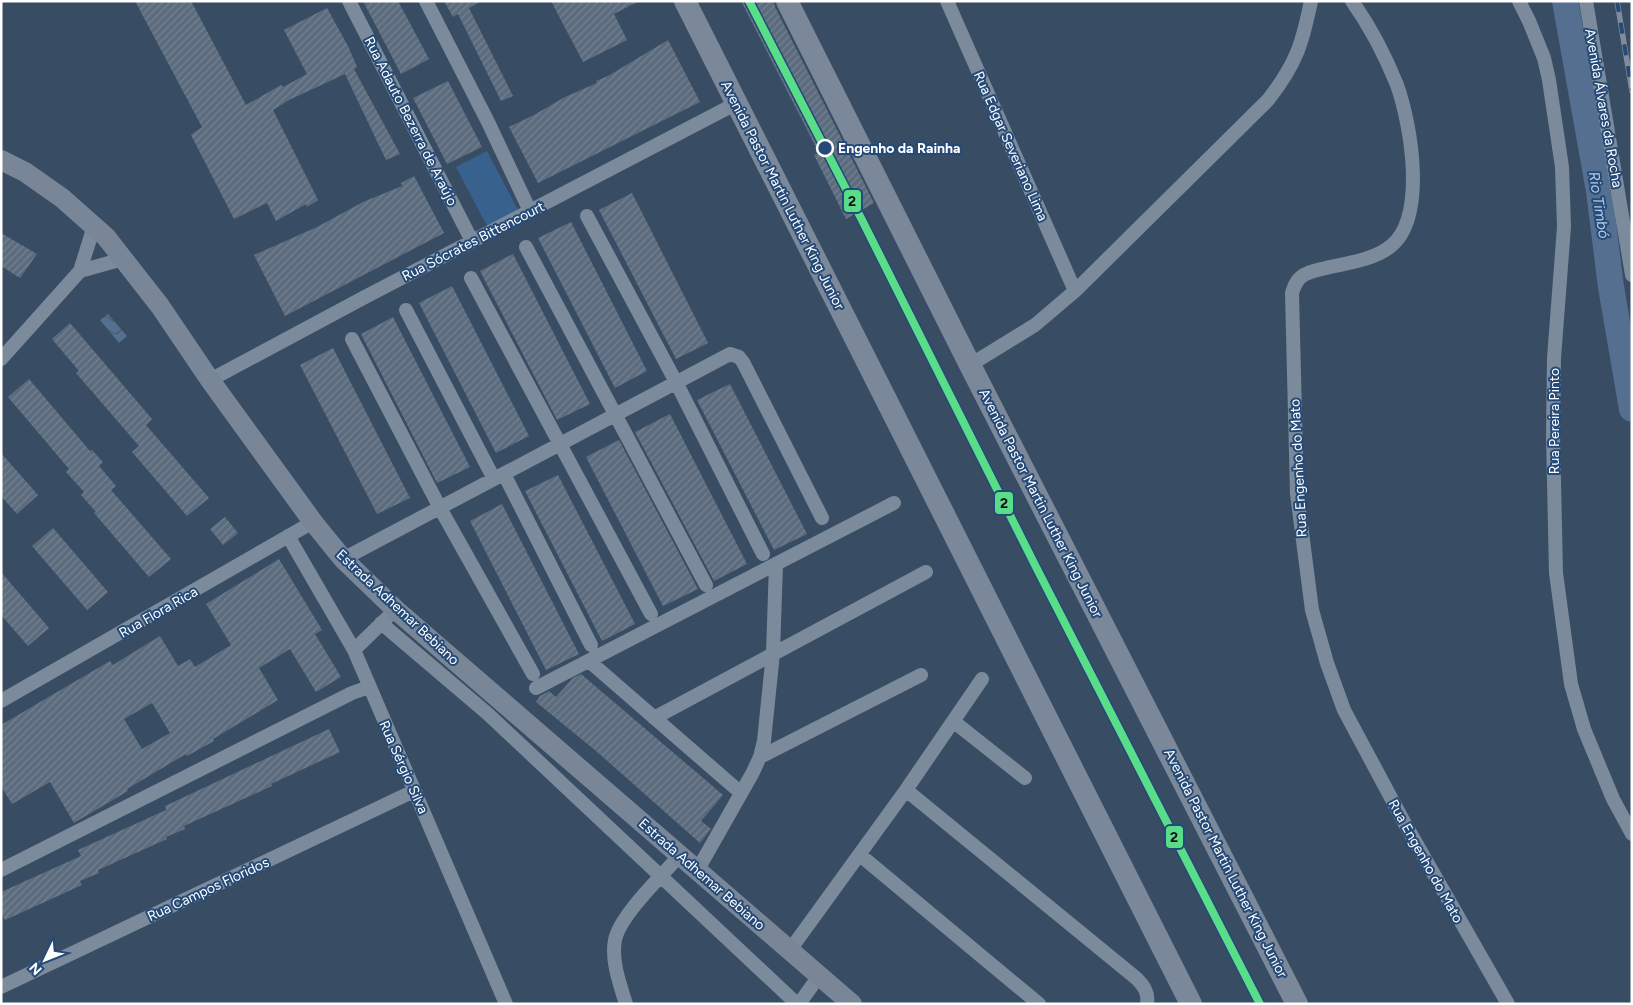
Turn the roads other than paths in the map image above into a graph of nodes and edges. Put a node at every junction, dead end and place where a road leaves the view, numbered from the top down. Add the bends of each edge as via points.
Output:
1 (349, 1) edge
2 (426, 1) edge
3 (685, 1) edge
4 (787, 1) edge
5 (947, 1) edge
6 (1311, 1) edge
7 (1352, 1) edge
8 (1519, 1) edge
9 (1586, 1) edge
10 (737, 103) junction
11 (1, 160) edge
12 (530, 211) junction
13 (587, 216) dead end
14 (94, 226) junction
15 (472, 241) junction
16 (526, 247) dead end
17 (123, 259) junction
18 (80, 271) junction
19 (1632, 275) edge
20 (472, 278) dead end
21 (1075, 291) junction
22 (406, 310) dead end
23 (352, 339) dead end
24 (1, 359) edge
25 (970, 365) junction
26 (210, 380) junction
27 (676, 382) junction
28 (614, 414) junction
29 (560, 443) junction
30 (499, 476) junction
31 (894, 503) dead end
32 (440, 508) junction
33 (822, 518) dead end
34 (313, 522) junction
35 (288, 536) junction
36 (764, 554) dead end
37 (342, 559) junction
38 (776, 564) junction
39 (926, 572) dead end
40 (706, 585) dead end
41 (396, 610) junction
42 (651, 614) dead end
43 (381, 623) junction
44 (591, 645) dead end
45 (354, 650) junction
46 (773, 653) junction
47 (589, 661) junction
48 (533, 674) dead end
49 (921, 674) dead end
50 (982, 679) dead end
51 (369, 687) junction
52 (536, 688) dead end
53 (1, 701) edge
54 (654, 718) junction
55 (953, 721) junction
56 (760, 757) junction
57 (1025, 778) dead end
58 (906, 790) junction
59 (414, 791) junction
60 (741, 793) junction
61 (1632, 834) edge
62 (860, 855) junction
63 (680, 856) junction
64 (1, 870) edge
65 (697, 871) junction
66 (661, 877) junction
67 (790, 950) junction
68 (819, 976) junction
69 (1, 987) edge
70 (506, 1004) edge
71 (626, 1004) edge
72 (798, 1004) edge
73 (852, 1004) edge
74 (1039, 1004) edge
75 (1147, 1004) edge
76 (1192, 1004) edge
77 (1297, 1004) edge
78 (1508, 1004) edge

1 - 15 street, Rua Adauto Bezerra de Araújo
2 - 12 street
3 - 10 main road, Avenida Pastor Martin Luther King Junior
4 - 25 main road, Avenida Pastor Martin Luther King Junior
5 - 21 street, Rua Edgar Severiano Lima
6 - 21 street via 1295,60 1268,100
7 - 78 street, Rua Engenho do Mato via 1370,26 1398,88 1407,126 1412,194 1408,221 1390,247 1371,257 1306,274 1295,284 1292,293 1297,494 1312,610 1344,710
8 - 61 street, Rua Pereira Pinto via 1544,58 1562,167 1564,228 1554,358 1553,436 1556,573 1571,684 1584,729 1613,799
9 - 19 street, Avenida Álvares da Rocha
10 - 12 street, Rua Sócrates Bittencourt
10 - 76 main road, Avenida Pastor Martin Luther King Junior
11 - 14 main road, Estrada Adhemar Bebiano via 62,198
12 - 15 street, Rua Sócrates Bittencourt
13 - 27 street
14 - 17 main road, Estrada Adhemar Bebiano
14 - 18 street
15 - 26 street, Rua Sócrates Bittencourt
16 - 28 street
17 - 18 street
17 - 26 main road, Estrada Adhemar Bebiano via 160,306
18 - 24 street
20 - 29 street
21 - 25 street via 1035,325
22 - 30 street
23 - 32 street
25 - 77 main road, Avenida Pastor Martin Luther King Junior
26 - 34 main road, Estrada Adhemar Bebiano
27 - 28 street
27 - 33 street via 730,354 739,357
27 - 36 street
28 - 29 street
28 - 40 street
29 - 30 street
29 - 42 street
30 - 32 street
30 - 44 street
31 - 38 street
32 - 37 street
32 - 48 street
34 - 35 street, Rua Flora Rica
34 - 37 main road, Estrada Adhemar Bebiano
35 - 45 street, Rua Sérgio Silva
35 - 53 street, Rua Flora Rica
37 - 41 main road, Estrada Adhemar Bebiano
38 - 46 street
38 - 47 street
39 - 46 street
41 - 43 street
41 - 63 main road, Estrada Adhemar Bebiano
43 - 45 street
43 - 66 street, Estrada Adhemar Bebiano via 488,714
45 - 51 street, Rua Sérgio Silva
46 - 54 street
46 - 56 street
47 - 52 street
47 - 54 street
49 - 56 street
50 - 55 street
51 - 59 street, Rua Sérgio Silva
51 - 64 street
54 - 60 street
55 - 57 street
55 - 58 street
56 - 60 street
58 - 62 street
58 - 75 street via 1136,978 1146,991
59 - 69 street, Rua Campos Floridos
59 - 70 street, Rua Sérgio Silva
60 - 65 street
62 - 67 street
62 - 74 street
63 - 65 main road, Estrada Adhemar Bebiano
63 - 66 street
65 - 67 main road, Estrada Adhemar Bebiano
66 - 71 street via 621,924 615,940 614,959
66 - 72 street, Estrada Adhemar Bebiano
67 - 68 main road, Estrada Adhemar Bebiano
68 - 72 street
68 - 73 main road, Estrada Adhemar Bebiano

